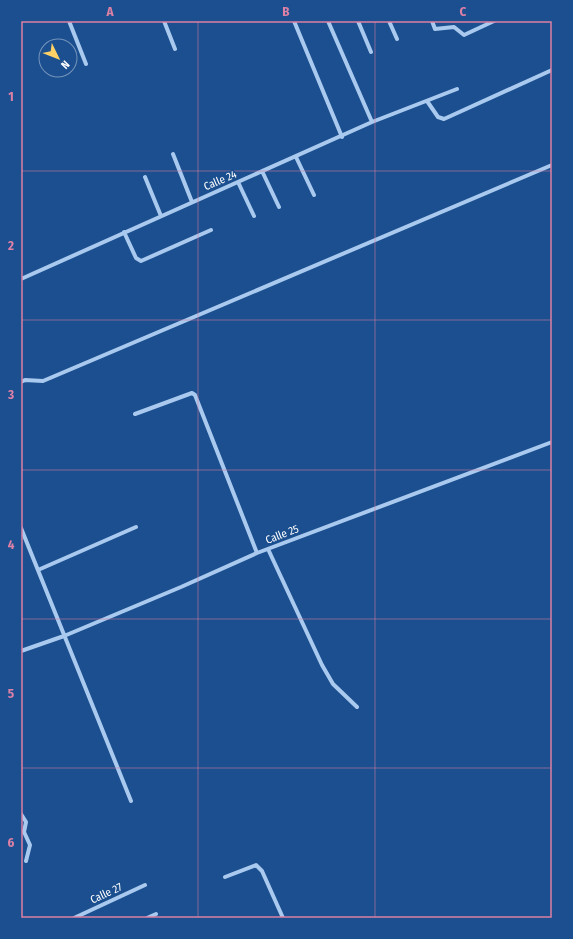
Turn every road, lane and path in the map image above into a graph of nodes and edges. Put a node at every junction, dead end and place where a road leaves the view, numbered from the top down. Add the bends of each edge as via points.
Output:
1 (69, 21) edge
2 (164, 21) edge
3 (294, 21) edge
4 (328, 21) edge
5 (358, 21) edge
6 (389, 21) edge
7 (432, 21) edge
8 (494, 21) edge
9 (397, 39) dead end
10 (175, 49) dead end
11 (371, 52) dead end
12 (86, 64) dead end
13 (552, 70) edge
14 (457, 89) dead end
15 (427, 101) junction
16 (372, 122) junction
17 (342, 136) junction
18 (173, 154) dead end
19 (296, 157) junction
20 (552, 165) edge
21 (262, 171) junction
22 (145, 177) dead end
23 (238, 182) junction
24 (314, 195) dead end
25 (192, 202) junction
26 (279, 207) dead end
27 (161, 216) junction
28 (254, 216) dead end
29 (211, 230) dead end
30 (124, 232) junction
31 (21, 279) edge
32 (21, 382) edge
33 (135, 414) dead end
34 (552, 442) edge
35 (136, 527) dead end
36 (21, 528) edge
37 (268, 549) junction
38 (257, 553) junction
39 (38, 570) junction
40 (64, 636) junction
41 (21, 651) edge
42 (357, 707) dead end
43 (131, 801) dead end
44 (21, 814) edge
45 (22, 832) edge
46 (26, 861) dead end
47 (224, 877) dead end
48 (145, 885) dead end
49 (156, 914) dead end
50 (74, 918) edge
51 (147, 918) edge
52 (283, 918) edge

1 - 12 street
2 - 10 street
3 - 17 street
4 - 16 street
5 - 11 street
6 - 9 street
7 - 8 street via 435,29 454,27 464,36
13 - 15 street via 444,120 438,117
14 - 15 street, Calle 24
15 - 16 street, Calle 24
16 - 17 street, Calle 24
17 - 19 street, Calle 24
18 - 25 street
19 - 21 street, Calle 24
19 - 24 street
20 - 32 street via 43,381
21 - 23 street, Calle 24
21 - 26 street
22 - 27 street
23 - 25 street, Calle 24
23 - 28 street
25 - 27 street, Calle 24
27 - 30 street, Calle 24
29 - 30 street via 141,261 136,258
30 - 31 street, Calle 24
33 - 38 street via 192,393 195,396
34 - 37 street, Calle 25
35 - 39 street
36 - 39 street
37 - 38 street, Calle 25
37 - 42 street via 322,665 333,684
38 - 40 street, Calle 25
39 - 40 street
40 - 41 street, Calle 25
40 - 43 street
44 - 45 street via 26,822
45 - 46 street via 30,845
47 - 52 street via 256,865 262,871
48 - 50 street, Calle 27
49 - 51 street

